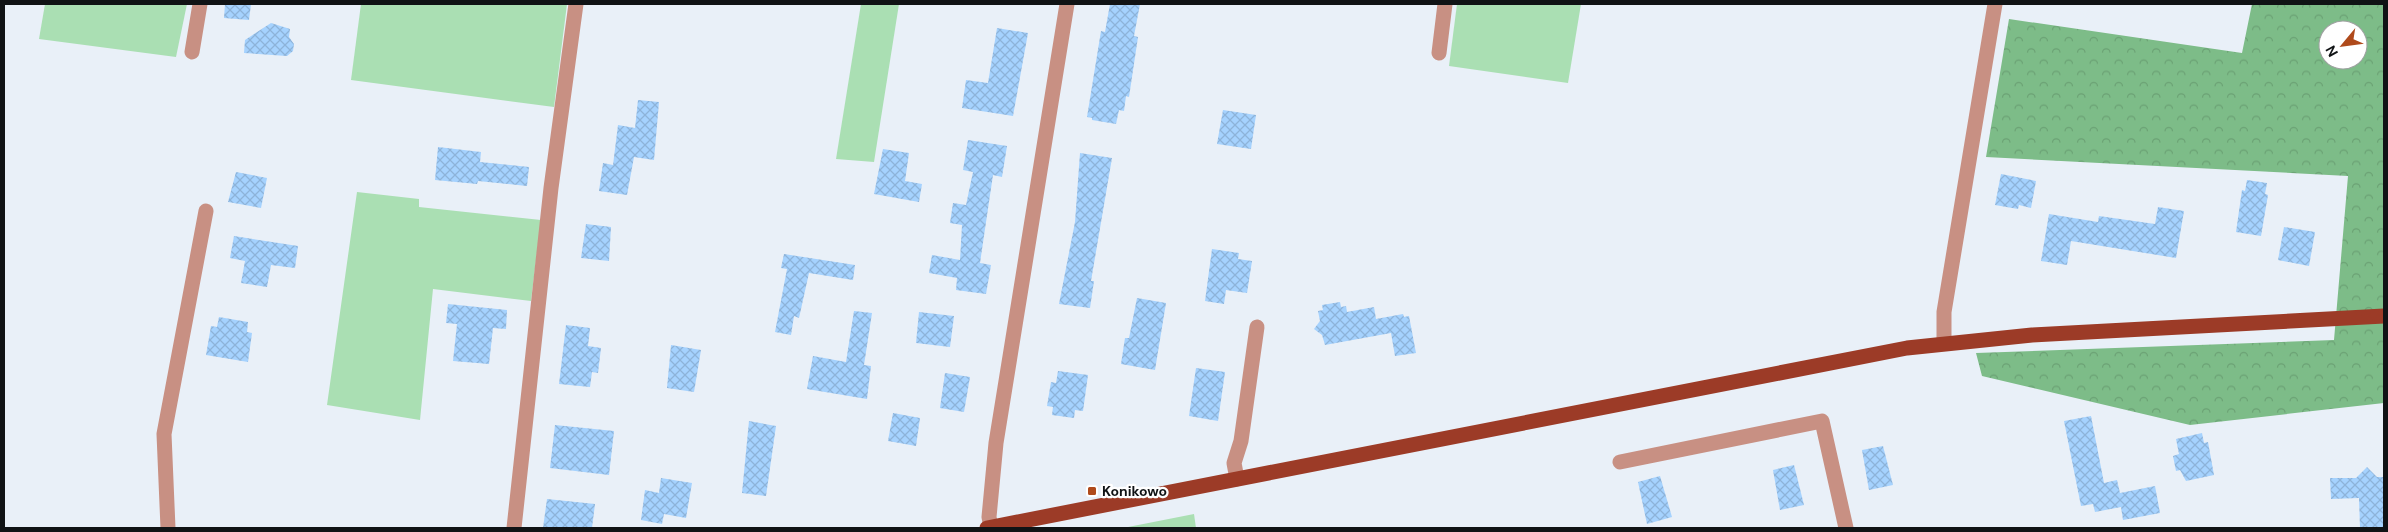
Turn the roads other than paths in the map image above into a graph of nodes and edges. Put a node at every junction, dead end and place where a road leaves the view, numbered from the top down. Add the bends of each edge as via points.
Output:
1 (200, 4) edge
2 (576, 4) edge
3 (1067, 4) edge
4 (1445, 4) edge
5 (1994, 4) edge
6 (192, 52) dead end
7 (1439, 53) dead end
8 (206, 212) dead end
9 (2384, 316) edge
10 (1257, 328) dead end
11 (1944, 343) junction
12 (1620, 462) dead end
13 (1237, 479) junction
14 (168, 528) edge
15 (514, 528) edge
16 (989, 528) edge
17 (1846, 528) edge

1 - 6 street
2 - 15 street via 550,188
3 - 16 street via 996,443
4 - 7 street
5 - 11 street via 1944,312
8 - 14 street via 164,434
9 - 11 main road via 2092,331
10 - 13 street via 1241,441 1234,462
11 - 13 main road via 1805,367
12 - 17 street via 1822,421
13 - 16 main road

